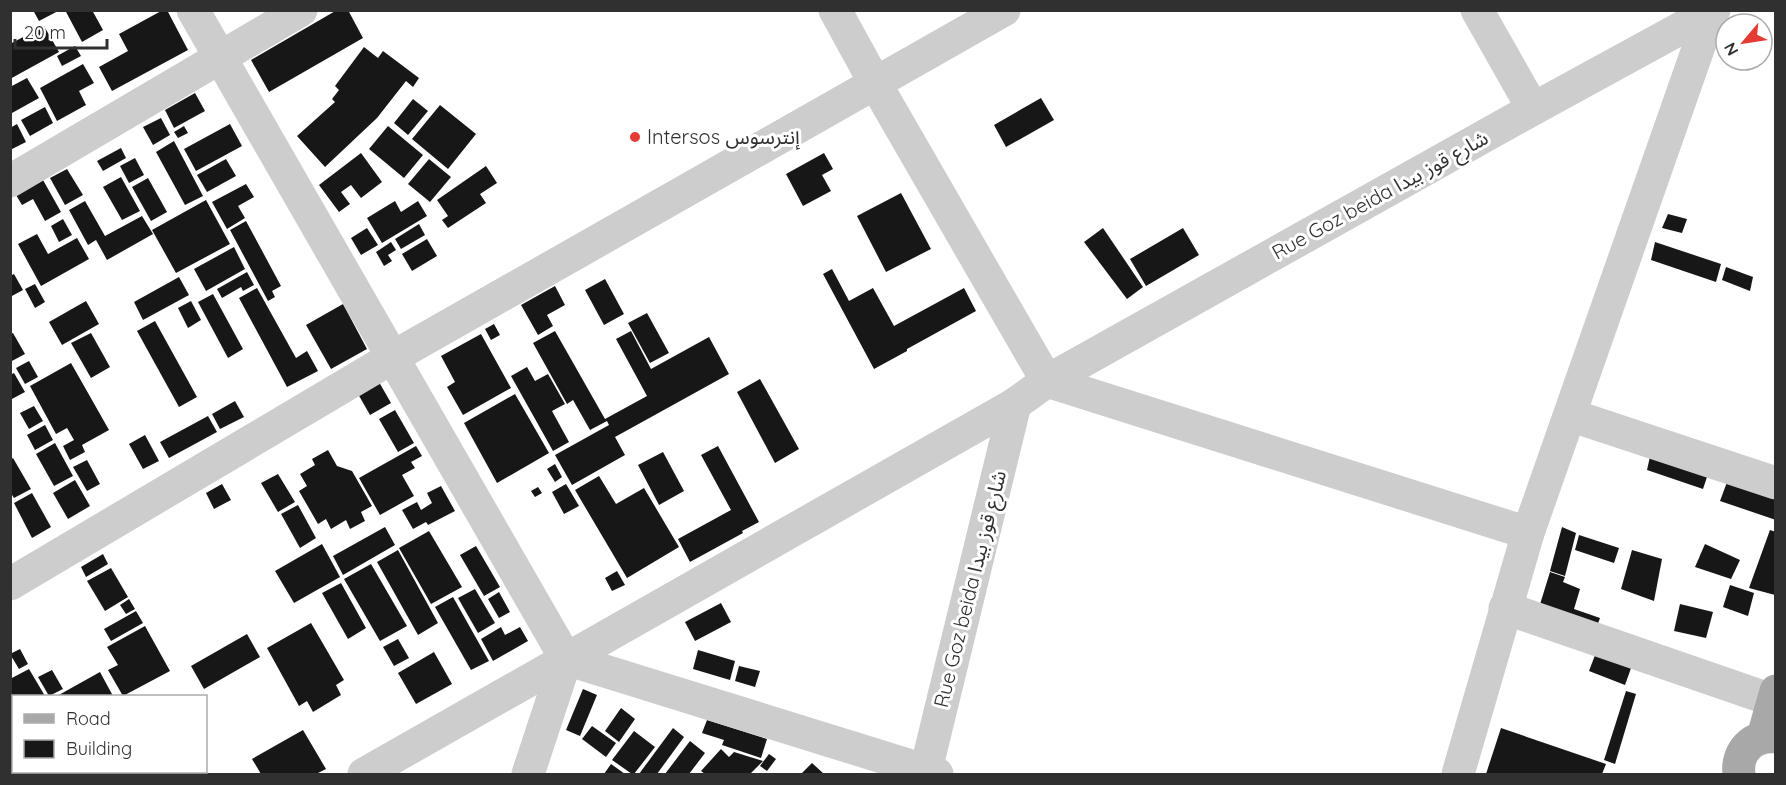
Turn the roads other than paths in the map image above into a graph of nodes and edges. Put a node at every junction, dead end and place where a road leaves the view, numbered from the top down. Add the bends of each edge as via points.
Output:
1 (194, 10) edge
2 (301, 10) edge
3 (835, 10) edge
4 (1004, 10) edge
5 (1477, 10) edge
6 (1713, 11) edge
7 (220, 57) junction
8 (875, 84) junction
9 (1533, 109) junction
10 (10, 180) edge
11 (393, 357) junction
12 (1047, 381) junction
13 (1015, 404) junction
14 (1570, 415) junction
15 (1776, 483) edge
16 (1528, 533) junction
17 (10, 584) edge
18 (1505, 608) junction
19 (566, 659) junction
20 (1774, 696) edge
21 (1769, 737) edge
22 (929, 773) edge
23 (364, 774) edge
24 (528, 774) edge
25 (1458, 774) edge
26 (1739, 774) edge

1 - 7 street
2 - 7 street
3 - 8 street
4 - 8 street
5 - 9 street
6 - 9 street, Rue Goz beida شارع قوز بيدا
6 - 14 street
7 - 10 street
7 - 11 street
8 - 11 street
8 - 12 street
9 - 12 street, Rue Goz beida شارع قوز بيدا
11 - 17 street
11 - 19 street
12 - 13 street, Rue Goz beida شارع قوز بيدا
12 - 16 street
13 - 19 street, Rue Goz beida شارع قوز بيدا
13 - 22 street, Rue Goz beida شارع قوز بيدا
14 - 15 street
14 - 16 street
16 - 18 street
18 - 20 street
18 - 25 street
19 - 22 street
19 - 23 street, Rue Goz beida شارع قوز بيدا
19 - 24 street
20 - 21 main road
21 - 26 main road via 1744,749

